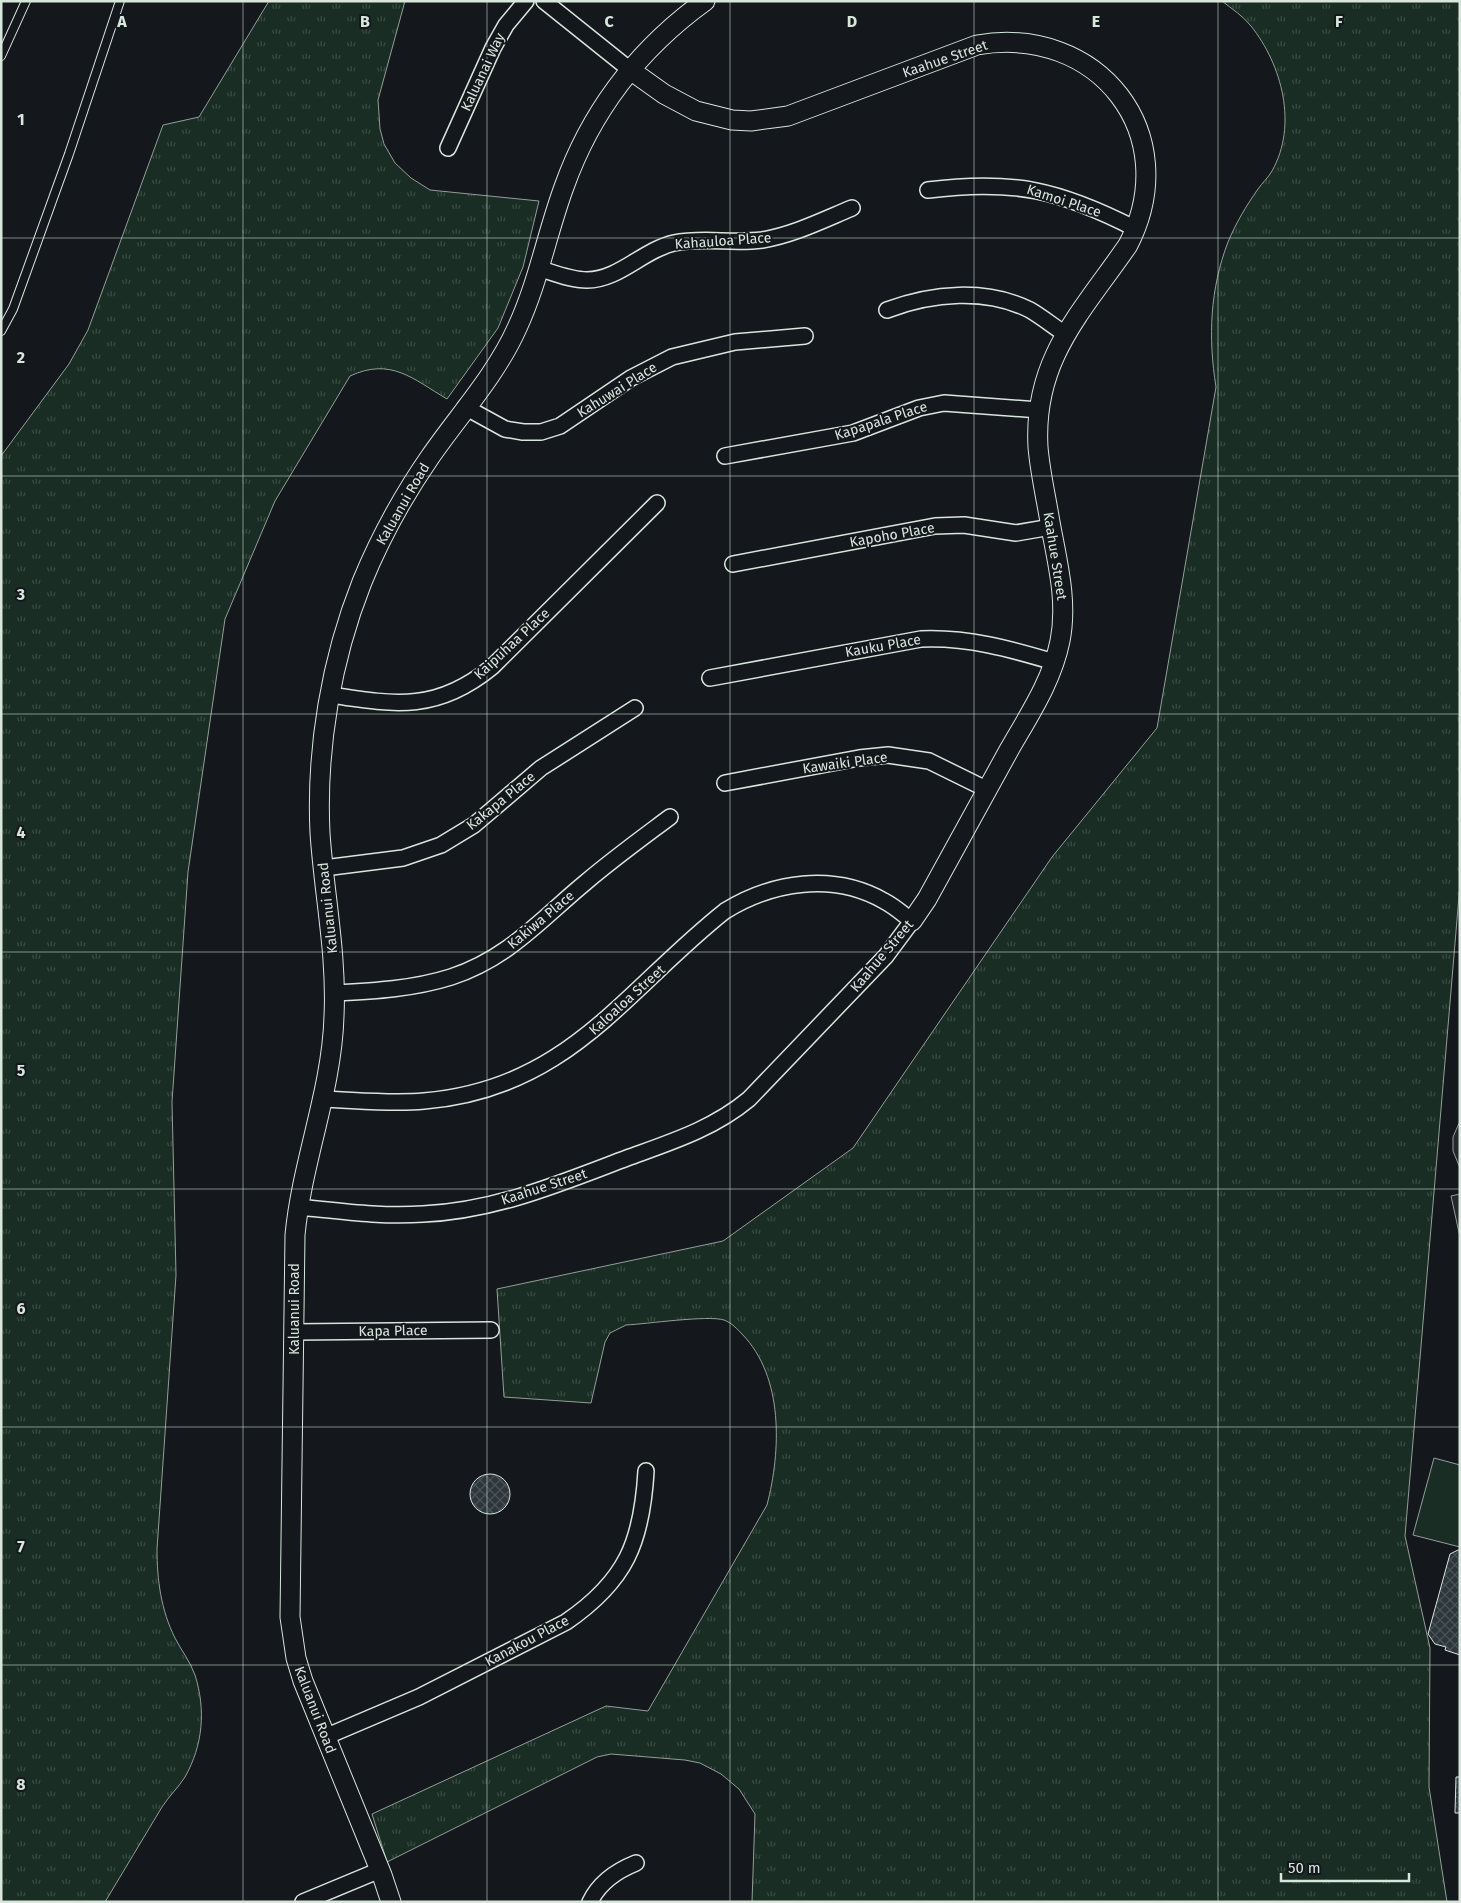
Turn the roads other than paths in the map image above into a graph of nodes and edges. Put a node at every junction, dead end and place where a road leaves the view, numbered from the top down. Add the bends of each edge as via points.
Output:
1 (26, 1) edge
2 (120, 1) edge
3 (526, 1) edge
4 (544, 1) edge
5 (704, 1) edge
6 (1, 56) edge
7 (630, 69) junction
8 (448, 148) dead end
9 (928, 190) dead end
10 (852, 208) dead end
11 (1136, 229) junction
12 (538, 268) junction
13 (887, 310) dead end
14 (1, 332) edge
15 (1065, 334) junction
16 (805, 336) dead end
17 (466, 407) junction
18 (1039, 410) junction
19 (725, 456) dead end
20 (657, 503) dead end
21 (1051, 527) junction
22 (733, 564) dead end
23 (1054, 662) junction
24 (710, 678) dead end
25 (330, 695) junction
26 (635, 708) dead end
27 (726, 783) dead end
28 (988, 790) junction
29 (670, 816) dead end
30 (324, 868) junction
31 (912, 921) junction
32 (335, 993) junction
33 (322, 1099) junction
34 (298, 1207) junction
35 (491, 1330) dead end
36 (294, 1332) junction
37 (646, 1471) dead end
38 (325, 1737) junction
39 (636, 1863) dead end
40 (380, 1870) junction
41 (303, 1902) edge
42 (391, 1902) edge
43 (590, 1902) edge

1 - 6 lane
2 - 14 lane via 69,154 13,308
3 - 8 street, Kaluanai Way via 492,48
4 - 7 street
5 - 7 street, Kaluanui Road via 674,24
7 - 11 street, Kaahue Street via 664,94 696,111 751,121 788,116 977,45 1015,42 1054,48 1072,56 1103,78 1127,106 1135,122 1146,176 1144,203
7 - 12 street, Kaluanui Road via 576,156
9 - 11 street, Kamoi Place via 1002,185 1032,189 1086,206
10 - 12 street, Kahauloa Place via 763,240 673,243 595,280 574,279
11 - 15 street, Kaahue Street
12 - 17 street, Kaluanui Road via 526,308 513,336
13 - 15 street via 934,297 982,297 1030,310
15 - 18 street, Kaahue Street via 1047,374
16 - 17 street, Kahuwai Place via 735,342 672,357 631,378 560,426 541,432 505,429
17 - 25 street, Kaluanui Road via 410,487 376,549 350,614
18 - 19 street, Kapapala Place via 944,403 919,408 853,434
18 - 21 street, Kaahue Street via 1038,448
20 - 25 street, Kaipuhaa Place via 492,667 468,685 440,697 411,703 381,703
21 - 22 street, Kapoho Place via 1016,534 964,525 935,526
21 - 23 street, Kaahue Street via 1063,600 1061,634
23 - 24 street, Kauku Place via 981,642 921,639
23 - 28 street, Kaahue Street
25 - 30 street, Kaluanui Road via 320,796
26 - 30 street, Kakapa Place via 541,768 474,825 441,845 402,858
27 - 28 street, Kawaiki Place via 888,755 929,761
28 - 31 street, Kaahue Street
29 - 32 street, Kakiwa Place via 586,882 524,938 492,959 431,983 388,990
30 - 32 street, Kaluanui Road
31 - 33 street, Kaloaloa Street via 884,901 849,888 811,884 775,888 725,911 598,1027 569,1049 529,1072 478,1091 433,1100
31 - 34 street, Kaahue Street via 886,956 761,1088 723,1119 696,1132 534,1192 478,1207 397,1215
32 - 33 street, Kaluanui Road via 332,1046
33 - 34 street, Kaluanui Road
34 - 36 street, Kaluanui Road
35 - 36 street, Kapa Place
36 - 38 street, Kaluanui Road via 290,1617 298,1666
37 - 38 street, Kanakou Place via 643,1512 632,1548 613,1581 587,1608 566,1622 419,1697
38 - 40 street, Kaluanui Road
39 - 43 street via 605,1881
40 - 41 street
40 - 42 street, Kaluanui Road

